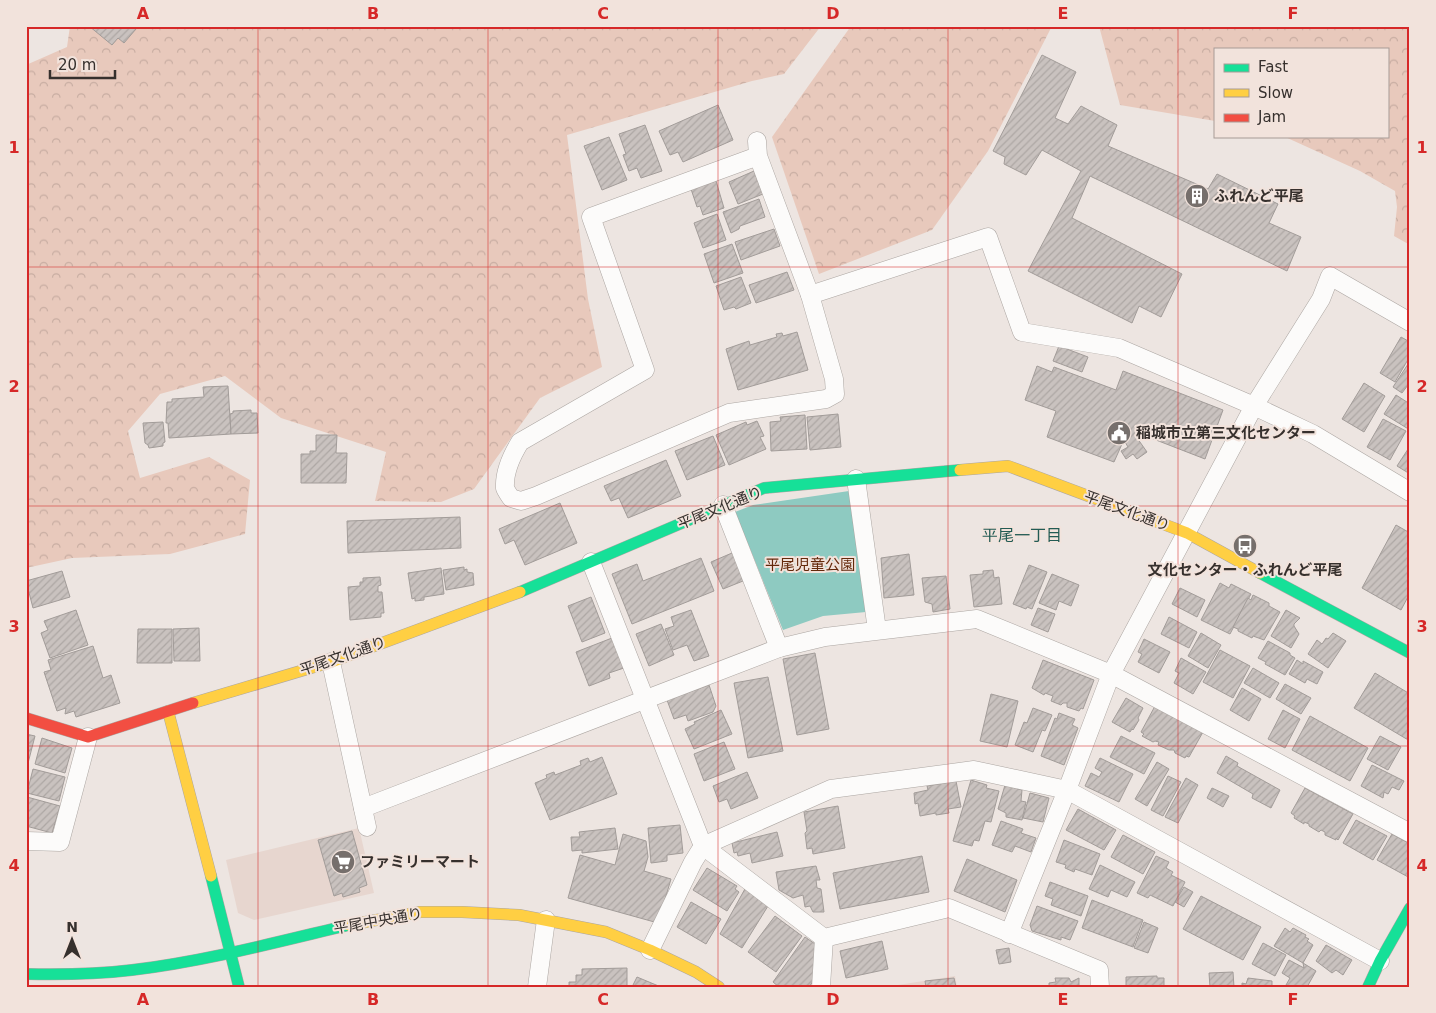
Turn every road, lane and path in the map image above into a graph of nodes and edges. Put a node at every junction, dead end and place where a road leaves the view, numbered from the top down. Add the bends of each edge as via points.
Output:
1 (810, 295) junction
2 (1410, 322) edge
3 (1254, 406) junction
4 (856, 480) junction
5 (1410, 492) edge
6 (723, 505) junction
7 (1187, 533) junction
8 (591, 562) junction
9 (877, 630) junction
10 (779, 648) junction
11 (1410, 654) edge
12 (331, 662) junction
13 (1111, 674) junction
14 (644, 699) junction
15 (168, 711) junction
16 (26, 718) edge
17 (88, 737) junction
18 (1067, 790) junction
19 (363, 808) junction
20 (367, 827) dead end
21 (1410, 833) edge
22 (26, 840) edge
23 (703, 846) junction
24 (1410, 908) edge
25 (546, 920) junction
26 (1009, 934) junction
27 (824, 938) junction
28 (650, 950) junction
29 (232, 953) junction
30 (1380, 961) junction
31 (26, 974) edge
32 (240, 987) edge
33 (537, 987) edge
34 (719, 987) edge
35 (822, 987) edge
36 (1100, 987) edge
37 (1368, 987) edge

1 - 1 street via 836,394 826,399 729,413 521,501 511,498 505,489 507,472 520,442 645,370 591,217 758,149
1 - 3 street via 988,237 1022,332 1119,348
2 - 3 street via 1330,276 1321,299
3 - 5 street via 1313,434
3 - 7 street
4 - 6 street, 平尾文化通り via 764,488
4 - 7 street, 平尾文化通り via 1008,466
4 - 9 street
6 - 8 street, 平尾文化通り
6 - 10 street
7 - 11 street, 平尾文化通り
7 - 13 street
8 - 12 street, 平尾文化通り via 497,602
8 - 14 street
9 - 10 street via 824,637
9 - 13 street via 977,619
10 - 14 street
12 - 15 street, 平尾文化通り
12 - 19 street
13 - 18 street
13 - 21 street
14 - 19 street
14 - 23 street
15 - 17 street, 平尾文化通り
15 - 29 street
16 - 17 street
17 - 22 street via 60,842
18 - 23 street via 974,770 831,789
18 - 26 street
18 - 30 street
19 - 20 street
23 - 27 street
23 - 28 street
24 - 30 street
25 - 28 street, 平尾中央通り via 606,932
25 - 29 street, 平尾中央通り via 519,915 420,912 352,924
25 - 33 street
26 - 27 street via 949,908
26 - 36 street via 1099,970
27 - 35 street
28 - 34 street, 平尾中央通り
29 - 31 street, 平尾中央通り via 133,970
29 - 32 street
30 - 37 street

